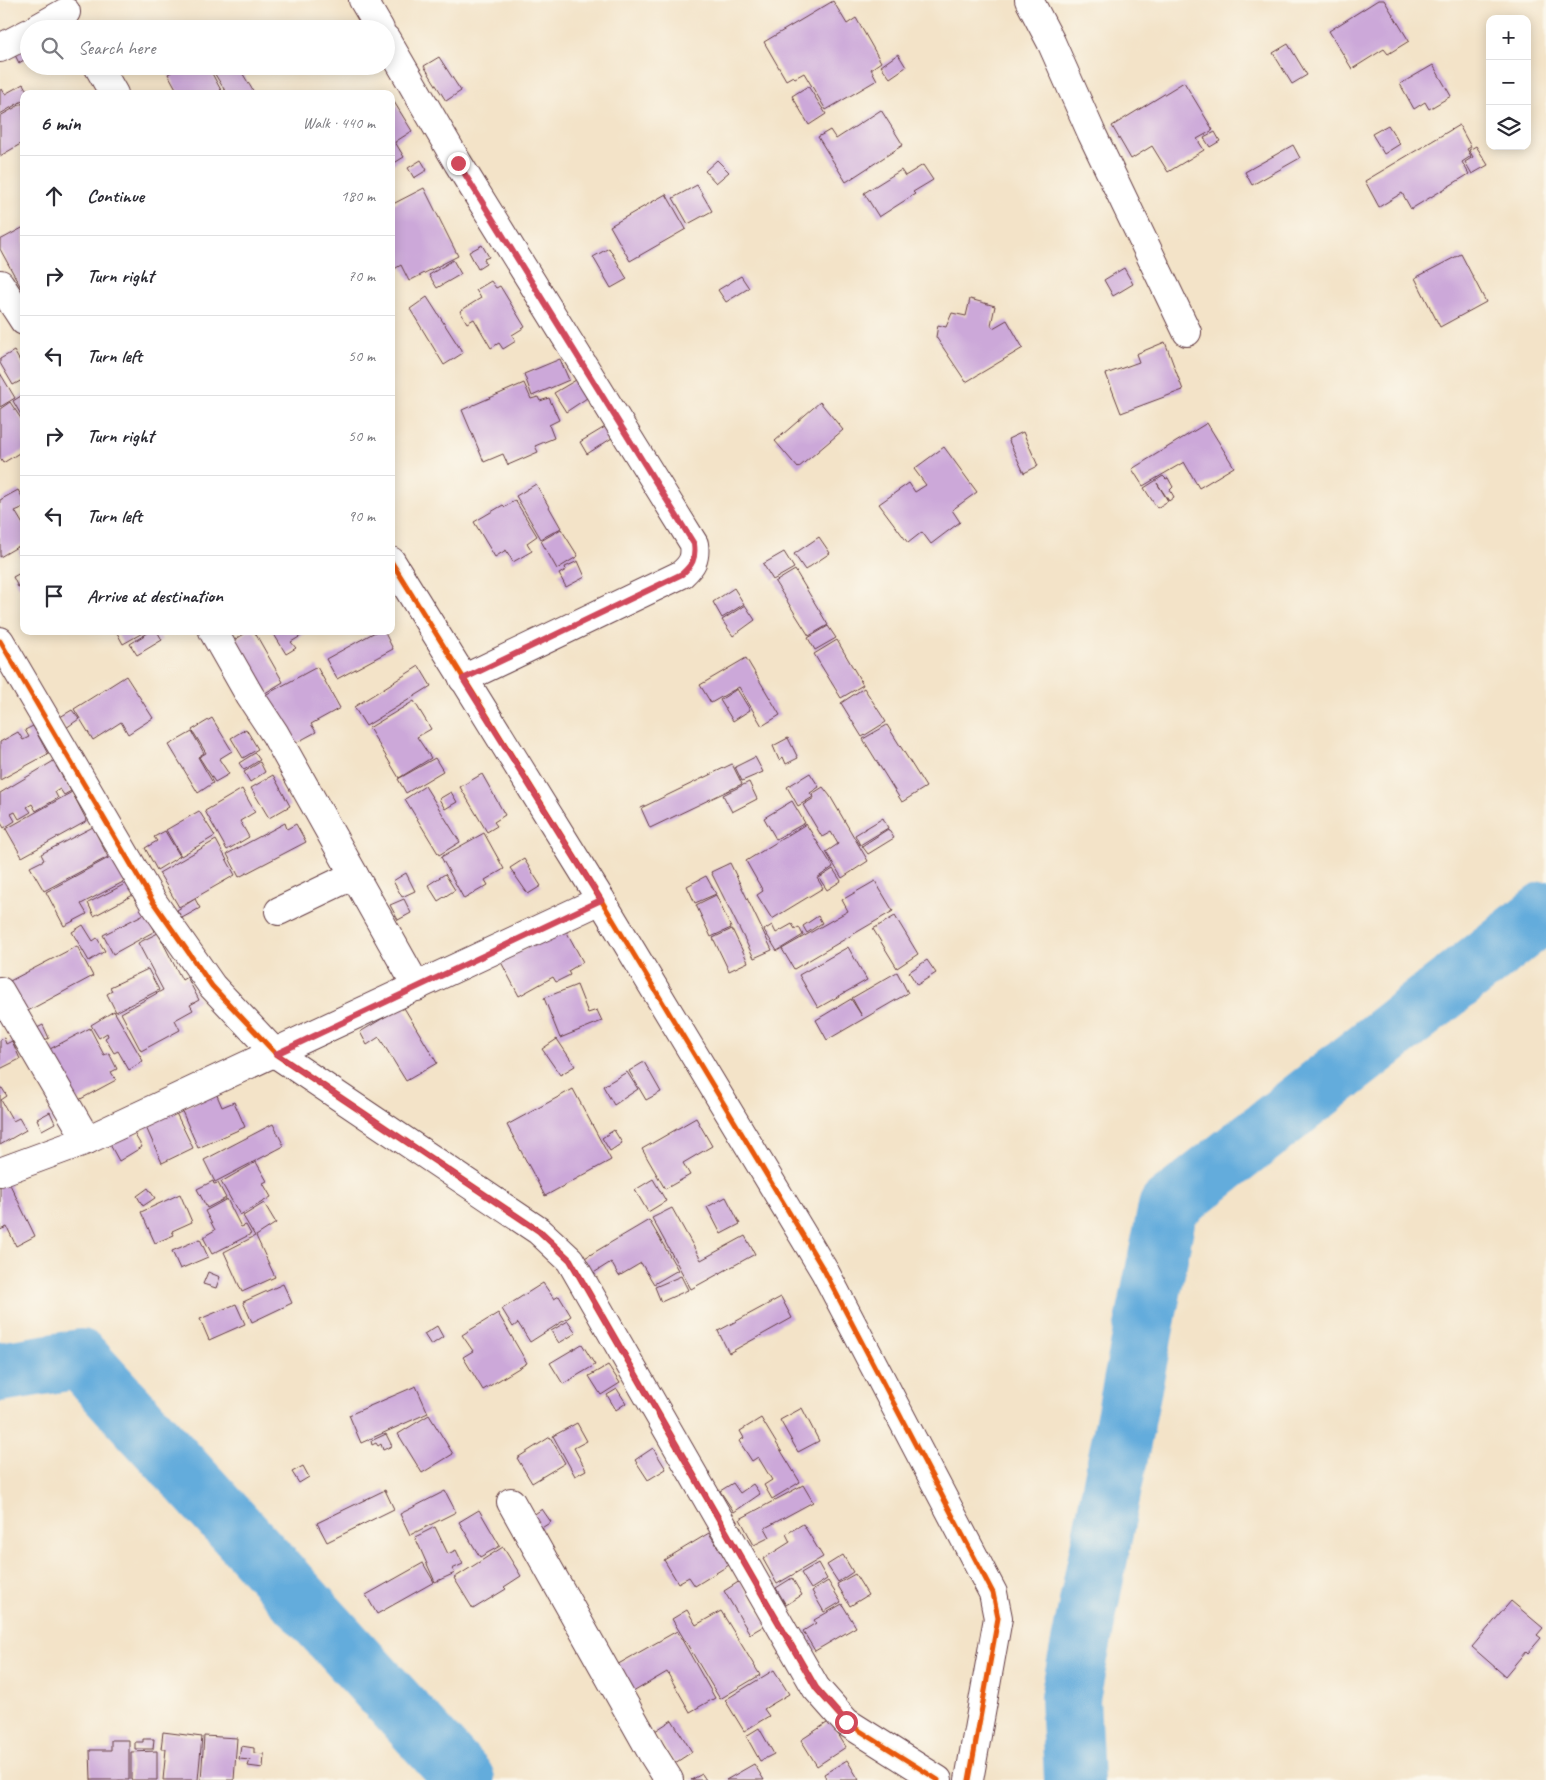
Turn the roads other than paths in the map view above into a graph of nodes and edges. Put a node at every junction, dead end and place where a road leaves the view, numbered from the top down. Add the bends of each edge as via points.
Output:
1 (363, 0) edge
2 (1029, 0) edge
3 (67, 14) edge
4 (55, 20) edge
5 (375, 20) edge
6 (20, 38) edge
7 (0, 48) edge
8 (395, 54) edge
9 (103, 75) edge
10 (112, 90) edge
11 (0, 284) edge
12 (20, 315) edge
13 (1187, 332) dead end
14 (395, 568) edge
15 (214, 635) edge
16 (0, 642) edge
17 (463, 679) junction
18 (354, 874) junction
19 (601, 900) junction
20 (279, 912) dead end
21 (417, 987) junction
22 (0, 991) edge
23 (276, 1054) junction
24 (88, 1140) junction
25 (0, 1172) edge
26 (510, 1502) dead end
27 (669, 1780) edge
28 (938, 1780) edge
29 (969, 1780) edge

1 - 5 street
2 - 13 street
3 - 4 street
6 - 7 street
8 - 17 street via 458,163 694,544 696,554 693,564 682,574
9 - 10 street
11 - 12 street
14 - 17 street
15 - 18 street
16 - 23 street via 153,902 212,986
17 - 19 street
18 - 20 street
18 - 21 street
19 - 21 street
19 - 29 street via 825,1272 993,1593 998,1618
21 - 23 street
22 - 24 street
23 - 24 street
23 - 28 street via 539,1231 570,1260 816,1688 846,1722
24 - 25 street
26 - 27 street

